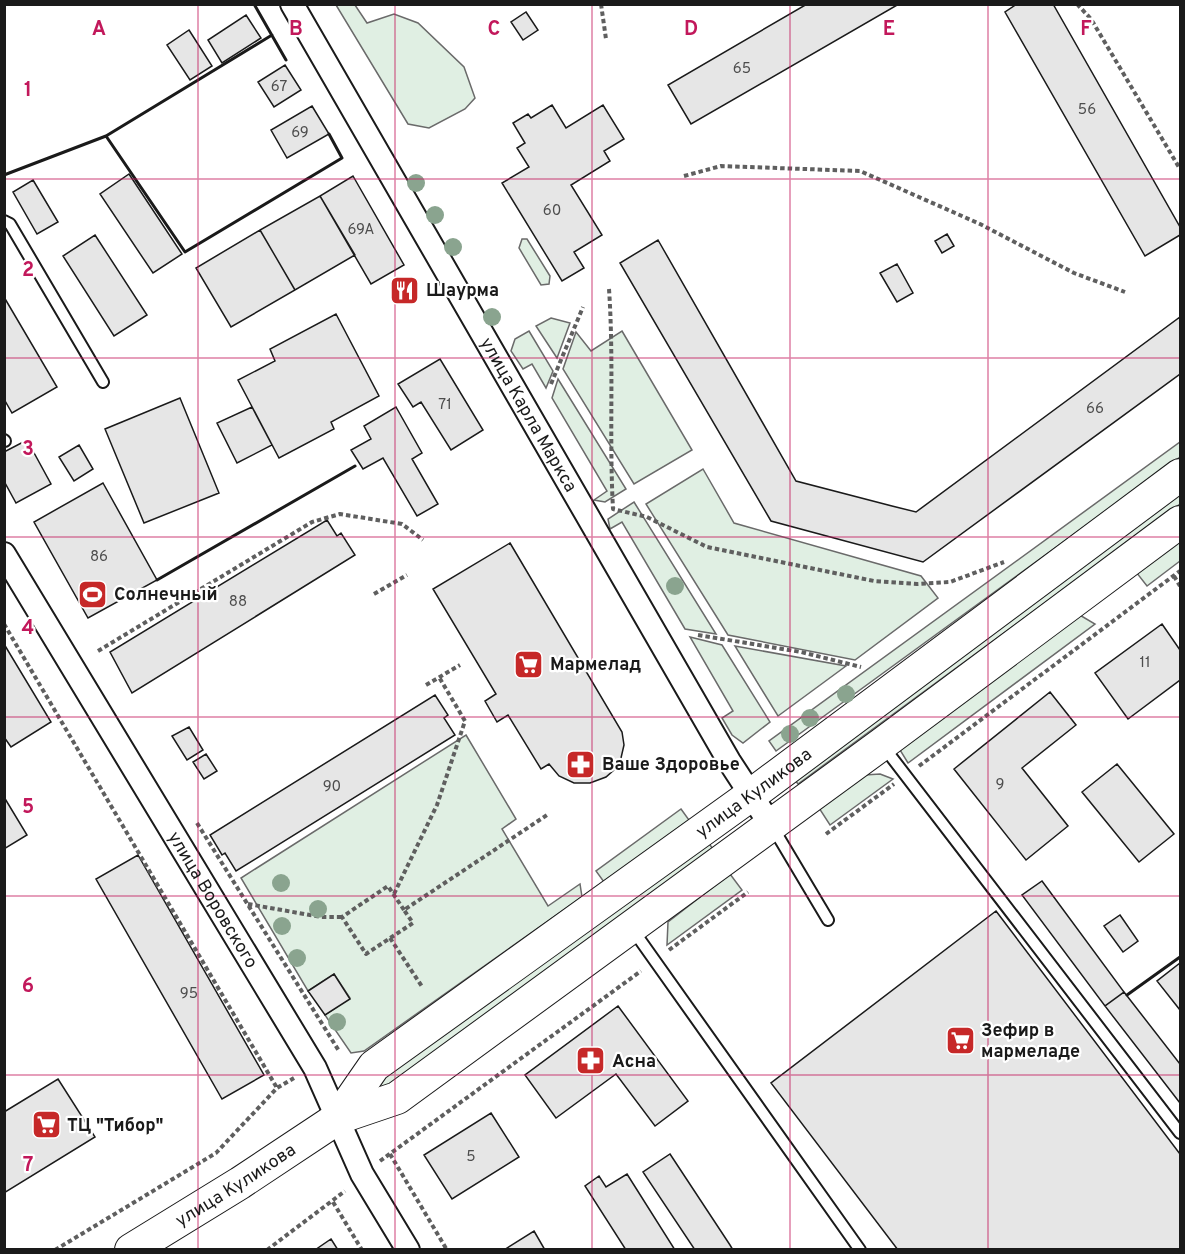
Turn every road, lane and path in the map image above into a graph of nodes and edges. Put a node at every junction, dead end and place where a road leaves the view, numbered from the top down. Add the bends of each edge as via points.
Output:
1 (292, 4) edge
2 (601, 4) edge
3 (1077, 4) edge
4 (606, 39) dead end
5 (1180, 169) edge
6 (684, 176) dead end
7 (4, 220) edge
8 (609, 289) dead end
9 (1125, 292) dead end
10 (583, 307) dead end
11 (103, 382) dead end
12 (551, 384) dead end
13 (1180, 476) edge
14 (1180, 522) edge
15 (423, 540) dead end
16 (4, 554) edge
17 (1004, 562) dead end
18 (1180, 571) edge
19 (407, 575) dead end
20 (1174, 576) junction
21 (1180, 586) edge
22 (374, 594) dead end
23 (4, 624) edge
24 (698, 635) dead end
25 (98, 651) dead end
26 (460, 665) dead end
27 (861, 667) dead end
28 (439, 677) junction
29 (426, 685) dead end
30 (882, 744) junction
31 (906, 776) junction
32 (751, 795) junction
33 (547, 815) dead end
34 (197, 823) dead end
35 (770, 824) junction
36 (826, 834) dead end
37 (748, 892) dead end
38 (394, 894) junction
39 (247, 903) junction
40 (404, 909) junction
41 (342, 917) junction
42 (828, 920) dead end
43 (631, 928) junction
44 (390, 938) junction
45 (654, 961) junction
46 (423, 988) dead end
47 (339, 1051) dead end
48 (315, 1068) junction
49 (277, 1088) junction
50 (338, 1118) junction
51 (1180, 1133) edge
52 (390, 1154) junction
53 (363, 1174) junction
54 (333, 1202) junction
55 (56, 1250) edge
56 (131, 1250) edge
57 (267, 1250) edge
58 (362, 1250) edge
59 (408, 1250) edge
60 (447, 1250) edge
61 (860, 1250) edge

1 - 32 street, улица Карла Маркса
2 - 4 path
3 - 5 path via 1091,19
6 - 9 path via 721,166 860,171 981,224 1074,273
7 - 11 lane via 10,224
8 - 17 path via 613,342 613,509 647,517 707,548 874,581 950,582
10 - 12 path
13 - 32 main road, улица Куликова
14 - 30 main road, улица Куликова
15 - 25 path via 402,524 340,514 312,522
16 - 48 street, улица Воровского
18 - 20 path
19 - 22 path
20 - 21 path
20 - 31 path
23 - 49 path
24 - 27 path via 801,652
26 - 28 path
28 - 29 path
28 - 38 path via 465,721 437,805
30 - 31 lane
30 - 35 main road, улица Куликова
31 - 36 path
31 - 51 lane
32 - 35 street, улица Карла Маркса
32 - 50 main road, улица Куликова via 374,1066
33 - 40 path
34 - 39 path
35 - 42 lane
35 - 43 main road, улица Куликова
37 - 45 path
38 - 40 path
38 - 41 path via 388,886
39 - 41 path via 321,917
39 - 47 path
40 - 44 path via 413,923
41 - 44 path via 366,954
43 - 45 lane
43 - 50 main road, улица Куликова via 397,1098
44 - 46 path
45 - 52 path
45 - 61 lane
48 - 49 path
48 - 50 street, улица Воровского
49 - 55 path via 216,1153
50 - 53 street, улица Воровского
50 - 56 main road, улица Куликова
52 - 53 path
52 - 60 path
53 - 54 path
53 - 59 street, улица Воровского
54 - 57 path
54 - 58 path

